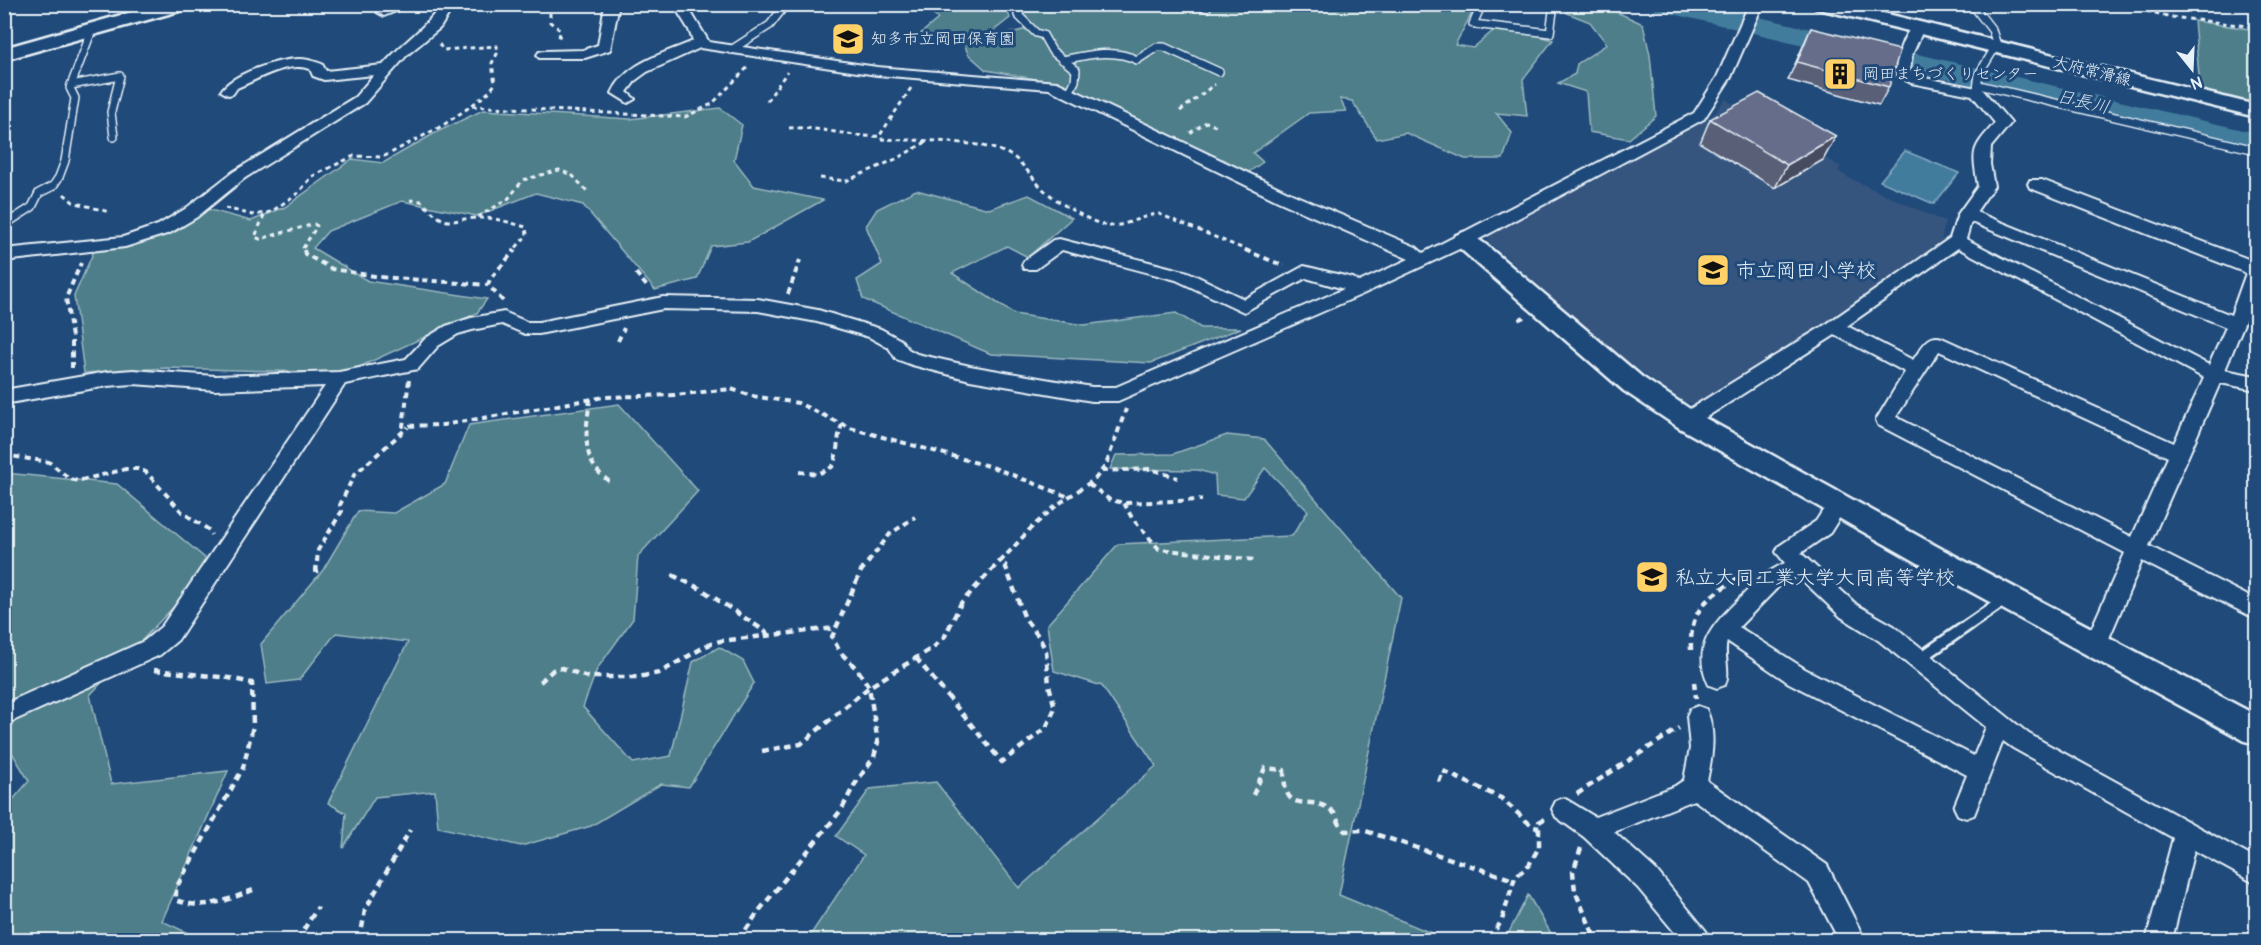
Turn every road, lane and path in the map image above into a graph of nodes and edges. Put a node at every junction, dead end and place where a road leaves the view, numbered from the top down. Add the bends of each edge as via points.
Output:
1 (183, 4) edge
2 (408, 4) edge
3 (550, 4) edge
4 (612, 4) edge
5 (679, 4) edge
6 (786, 4) edge
7 (1024, 4) edge
8 (1198, 4) edge
9 (1482, 4) edge
10 (1554, 4) edge
11 (1756, 4) edge
12 (1822, 4) edge
13 (1971, 4) edge
14 (2108, 4) edge
15 (2118, 4) edge
16 (2129, 7) dead end
17 (1207, 8) dead end
18 (445, 9) edge
19 (384, 12) dead end
20 (2256, 27) edge
21 (1917, 28) junction
22 (92, 30) junction
23 (559, 39) dead end
24 (701, 42) junction
25 (1996, 47) junction
26 (732, 50) junction
27 (4, 54) edge
28 (544, 55) dead end
29 (1063, 60) junction
30 (818, 63) junction
31 (748, 67) dead end
32 (387, 69) junction
33 (1219, 72) joint
34 (920, 75) junction
35 (71, 85) junction
36 (1978, 87) junction
37 (228, 90) dead end
38 (1069, 93) junction
39 (628, 99) dead end
40 (767, 101) dead end
41 (471, 106) junction
42 (1180, 111) dead end
43 (2256, 111) edge
44 (1218, 127) dead end
45 (789, 128) dead end
46 (1195, 129) dead end
47 (880, 136) junction
48 (114, 137) dead end
49 (926, 142) junction
50 (2256, 150) edge
51 (820, 178) dead end
52 (57, 180) junction
53 (2036, 184) dead end
54 (588, 192) dead end
55 (410, 200) dead end
56 (202, 205) junction
57 (109, 212) dead end
58 (1966, 214) junction
59 (264, 215) junction
60 (477, 218) junction
61 (4, 225) edge
62 (1464, 240) junction
63 (1957, 242) junction
64 (92, 247) junction
65 (4, 255) edge
66 (800, 260) dead end
67 (1421, 260) junction
68 (1030, 265) dead end
69 (1301, 273) junction
70 (2255, 278) edge
71 (488, 285) junction
72 (1357, 290) junction
73 (789, 310) junction
74 (504, 318) junction
75 (2236, 324) junction
76 (1834, 327) junction
77 (412, 364) junction
78 (1916, 370) junction
79 (2214, 375) junction
80 (339, 378) junction
81 (2256, 383) edge
82 (53, 388) junction
83 (1126, 390) junction
84 (4, 398) edge
85 (590, 399) junction
86 (1687, 420) junction
87 (842, 425) junction
88 (408, 427) junction
89 (2178, 453) junction
90 (4, 455) edge
91 (1102, 471) junction
92 (799, 472) dead end
93 (1178, 478) dead end
94 (612, 483) dead end
95 (1089, 484) junction
96 (1069, 497) junction
97 (1202, 500) dead end
98 (1124, 503) junction
99 (1838, 504) junction
100 (915, 517) dead end
101 (2136, 550) junction
102 (1793, 559) junction
103 (1255, 560) dead end
104 (1000, 562) junction
105 (218, 563) junction
106 (316, 573) dead end
107 (672, 575) dead end
108 (2004, 595) junction
109 (2256, 610) edge
110 (835, 628) junction
111 (1724, 628) junction
112 (768, 637) junction
113 (2096, 643) junction
114 (143, 653) junction
115 (916, 658) junction
116 (1692, 659) dead end
117 (1919, 659) junction
118 (1693, 671) dead end
119 (1717, 678) dead end
120 (540, 682) dead end
121 (869, 687) junction
122 (4, 715) edge
123 (1698, 716) junction
124 (1998, 725) junction
125 (2256, 731) edge
126 (762, 751) dead end
127 (1981, 771) junction
128 (1439, 782) dead end
129 (1694, 786) junction
130 (1253, 795) dead end
131 (1966, 807) dead end
132 (1564, 809) junction
133 (1589, 827) junction
134 (1539, 828) junction
135 (410, 831) dead end
136 (2186, 833) junction
137 (2256, 872) edge
138 (1514, 880) junction
139 (253, 890) dead end
140 (318, 907) dead end
141 (297, 940) edge
142 (360, 940) edge
143 (739, 940) edge
144 (1490, 940) edge
145 (1596, 940) edge
146 (1697, 940) edge
147 (1852, 940) edge
148 (2159, 940) edge

1 - 22 street
2 - 19 street
3 - 23 path via 550,22 560,30
4 - 28 street via 605,47 585,54
5 - 24 street
6 - 26 lane via 783,14
7 - 29 lane via 1018,15 1043,35
8 - 17 lane
9 - 10 lane via 1473,24 1550,33
11 - 62 street via 1717,92 1699,116
12 - 21 street, 大府常滑線
13 - 25 lane via 1990,26 1998,41
14 - 15 lane
16 - 20 path
18 - 32 street via 435,25
18 - 41 path via 439,47 443,50 497,46 492,63 496,85
21 - 25 street, 大府常滑線
21 - 36 street via 1903,73 1916,80
22 - 27 street
22 - 35 lane
24 - 26 street
24 - 39 street via 662,58 634,76 620,88 619,93
25 - 36 lane via 1979,74
25 - 43 street, 大府常滑線
26 - 30 street
29 - 33 lane via 1095,53 1131,55 1137,60 1157,47 1164,47
29 - 38 lane via 1077,73
30 - 34 street
30 - 40 path via 789,69
31 - 41 path via 711,106 685,117
32 - 37 street via 324,76 312,64 291,64 232,85
32 - 56 street via 360,100 239,175
33 - 42 path via 1214,78 1218,82
34 - 38 street via 1031,82
34 - 47 path
35 - 48 lane via 120,76 109,111
35 - 52 lane via 75,98 65,161
36 - 50 lane
36 - 58 street via 2003,123 1983,146 1986,186
38 - 67 street via 1286,198 1410,251
41 - 59 path via 383,157 354,156 313,176 298,193
44 - 46 path via 1206,122
45 - 47 path via 821,129 854,138
47 - 49 path
49 - 51 path via 846,181
49 - 69 path via 1008,153 1046,192 1104,225 1159,214
52 - 57 path via 65,197
52 - 61 lane via 39,193 25,213
53 - 70 street
54 - 60 path via 572,175 558,170 523,180 508,199
55 - 60 path via 421,201 445,222
56 - 59 path
56 - 64 street via 164,229 125,242
58 - 63 street
58 - 75 street
59 - 71 path via 255,237 260,239 308,224 317,226 303,248 305,254 332,269 380,277
60 - 71 path via 525,227 527,231
62 - 67 street
62 - 86 street via 1633,384
63 - 76 street
63 - 79 street
64 - 65 street
64 - 82 path via 66,298 73,366
66 - 73 path via 788,292
67 - 72 street
68 - 69 street via 1059,244 1080,248 1182,276 1244,306
69 - 72 street via 1347,282
70 - 75 street
71 - 74 path via 503,300
72 - 83 street
73 - 74 street via 758,305 663,303 539,328 525,328
73 - 83 street via 875,333 912,359 1092,394 1118,394
74 - 77 street via 453,330 432,342
75 - 79 street
76 - 78 street
76 - 86 street
77 - 80 street
77 - 88 path via 404,410 403,426
78 - 89 street via 1936,342
78 - 101 street via 1885,420
79 - 81 street
79 - 89 street
80 - 82 street via 215,383 133,377
80 - 105 street
82 - 84 street
83 - 91 path via 1127,404
85 - 87 path via 731,389 798,403
85 - 88 path via 443,425
85 - 94 path via 587,453 592,468
86 - 99 street
87 - 92 path via 837,455 823,474
87 - 96 path via 992,467
88 - 106 path via 354,475 340,505 342,511 318,550
89 - 101 street
90 - 105 path via 49,462 78,481 126,468 146,472 182,512 209,530
91 - 93 path via 1150,470
91 - 95 path
95 - 96 path
95 - 98 path via 1110,500
96 - 104 path via 1031,528
97 - 98 path
98 - 103 path via 1159,549
99 - 102 street
99 - 108 street
100 - 110 path via 878,547 861,571
101 - 109 street
101 - 113 street
102 - 111 street
102 - 116 path via 1752,570 1697,610 1690,622
102 - 117 street via 1849,611
104 - 115 path via 961,603 945,636
104 - 115 path via 1005,565 1025,619 1046,651 1054,708 1046,728 1002,762
105 - 114 street via 170,633
107 - 112 path via 724,603
108 - 113 street
108 - 117 lane via 1997,605
110 - 112 path
110 - 121 path via 832,637 840,652 858,669
111 - 119 street via 1713,654
111 - 127 street via 1797,676
112 - 120 path via 720,641 659,672 638,677 587,677 562,668 553,670
113 - 125 street
114 - 122 street
114 - 139 path via 143,664 155,670 252,682 249,750 243,768 176,888 176,900 186,906 207,905
115 - 121 path
117 - 124 street
118 - 123 path
121 - 126 path via 801,744
121 - 143 path via 878,742 874,757 842,809
123 - 129 street via 1702,748
123 - 132 path via 1581,791
124 - 127 street
124 - 136 street
127 - 131 street
128 - 134 path via 1443,771 1501,798
129 - 133 street via 1683,794
129 - 147 street via 1818,874
130 - 138 path via 1265,768 1284,770 1286,792 1294,801 1333,812 1345,831 1363,830
132 - 133 street
132 - 134 path via 1539,822
133 - 145 path via 1573,872 1575,891
133 - 146 street via 1647,879
134 - 138 path via 1539,847
135 - 142 path via 365,910
136 - 137 street
136 - 148 street
138 - 144 path via 1502,920
140 - 141 path

